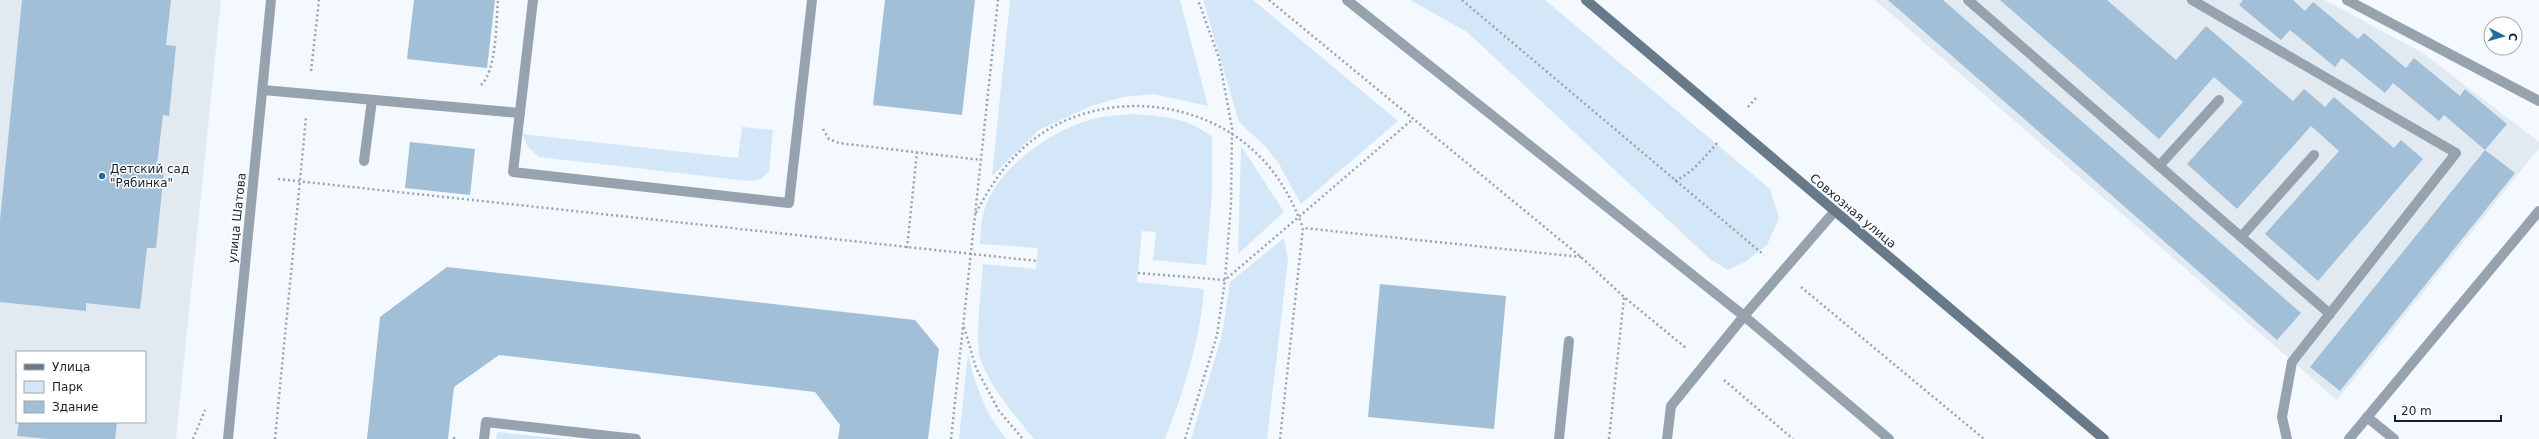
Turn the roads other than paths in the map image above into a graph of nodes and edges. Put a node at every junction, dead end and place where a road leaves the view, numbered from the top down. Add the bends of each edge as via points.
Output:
1 (271, 0) edge
2 (533, 0) edge
3 (812, 0) edge
4 (1347, 0) edge
5 (1586, 0) edge
6 (1968, 0) edge
7 (2192, 0) edge
8 (2347, 0) edge
9 (263, 90) junction
10 (372, 100) junction
11 (2219, 100) dead end
12 (2539, 101) edge
13 (520, 113) junction
14 (2314, 155) dead end
15 (364, 161) dead end
16 (2159, 166) junction
17 (2539, 211) edge
18 (1834, 212) junction
19 (2241, 237) junction
20 (2330, 314) junction
21 (1744, 316) junction
22 (1569, 341) dead end
23 (2367, 417) junction
24 (228, 439) edge
25 (484, 439) edge
26 (636, 439) edge
27 (1559, 439) edge
28 (1667, 439) edge
29 (1889, 439) edge
30 (2104, 439) edge
31 (2287, 439) edge
32 (2349, 439) edge
33 (2394, 439) edge

1 - 9 street, улица Шатова
2 - 13 street
3 - 13 street via 789,203 513,172
4 - 21 street
5 - 18 main road, Совхозная улица
6 - 16 street
7 - 20 street via 2456,153
8 - 12 street
9 - 10 street
9 - 24 street, улица Шатова
10 - 13 street
10 - 15 street
11 - 16 street
14 - 19 street
16 - 19 street
17 - 23 street
18 - 21 street
18 - 30 main road, Совхозная улица
19 - 20 street
20 - 31 street via 2292,362 2282,417
21 - 28 street via 1671,406
21 - 29 street
22 - 27 street
23 - 32 street
23 - 33 street
25 - 26 street via 486,422

